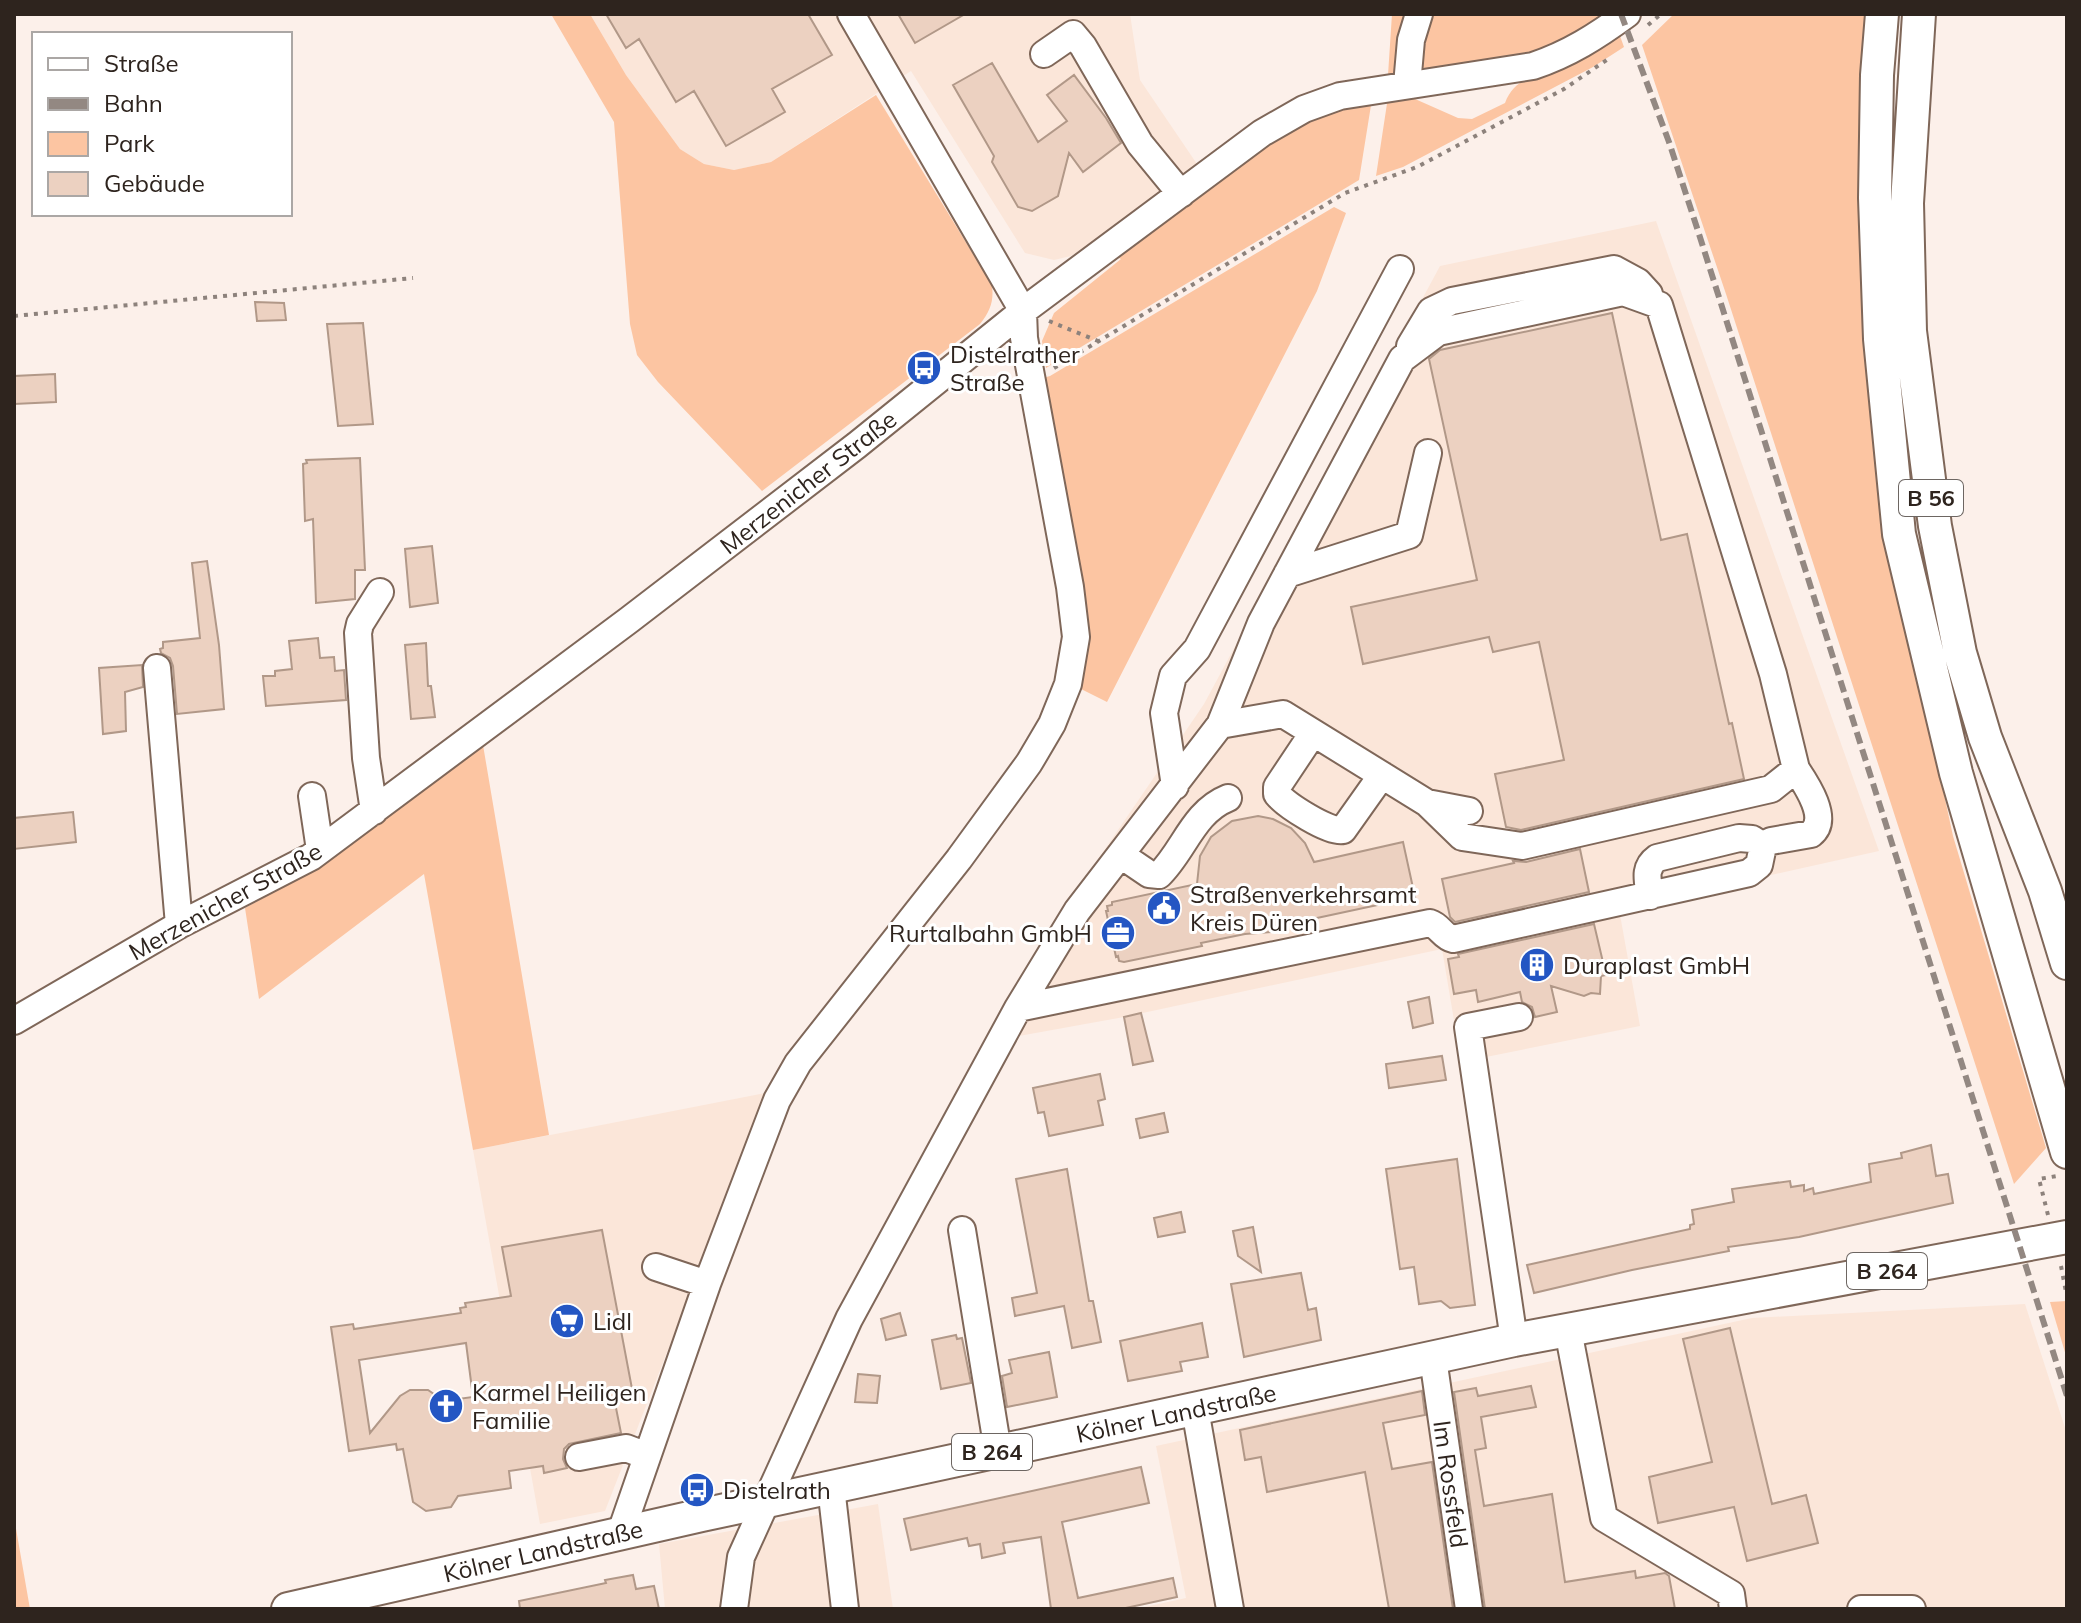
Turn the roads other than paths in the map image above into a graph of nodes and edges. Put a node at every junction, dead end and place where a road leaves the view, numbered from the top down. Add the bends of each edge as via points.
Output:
1 (851, 14) edge
2 (1419, 14) edge
3 (1882, 14) edge
4 (1919, 14) edge
5 (1632, 24) edge
6 (1044, 54) dead end
7 (1407, 85) junction
8 (1181, 194) junction
9 (1400, 269) dead end
10 (1023, 311) junction
11 (1428, 453) dead end
12 (1287, 574) junction
13 (380, 592) dead end
14 (157, 668) dead end
15 (1220, 725) junction
16 (1313, 733) junction
17 (1796, 769) junction
18 (1382, 775) junction
19 (1175, 786) junction
20 (312, 796) dead end
21 (1228, 798) dead end
22 (1427, 803) junction
23 (374, 811) junction
24 (1469, 811) dead end
25 (1763, 846) junction
26 (320, 850) junction
27 (1121, 855) junction
28 (1650, 896) junction
29 (179, 925) junction
30 (2067, 963) edge
31 (1018, 1008) junction
32 (1519, 1017) dead end
33 (14, 1021) edge
34 (2067, 1152) edge
35 (962, 1230) dead end
36 (2067, 1237) edge
37 (656, 1267) dead end
38 (707, 1284) junction
39 (1568, 1330) junction
40 (1514, 1340) junction
41 (1433, 1358) junction
42 (1195, 1409) junction
43 (998, 1451) junction
44 (647, 1456) junction
45 (579, 1457) dead end
46 (831, 1487) junction
47 (765, 1501) junction
48 (621, 1532) junction
49 (352, 1602) edge
50 (288, 1609) edge
51 (734, 1609) edge
52 (845, 1609) edge
53 (1230, 1609) edge
54 (1469, 1609) edge
55 (1733, 1609) edge
56 (1861, 1609) edge
57 (1912, 1609) edge

1 - 10 street
2 - 7 street
3 - 34 main road, B 56 via 1875,198 1880,339 1899,534 1956,773
4 - 30 main road, B 56 via 1907,203 1910,331 1935,526 1960,653 1985,737
5 - 7 street, Merzenicher Straße via 1533,66
6 - 8 street via 1073,34 1140,144
7 - 8 street, Merzenicher Straße via 1340,96 1304,109 1262,133
8 - 10 street, Merzenicher Straße
9 - 19 street via 1197,649 1173,676 1164,713
10 - 23 street, Merzenicher Straße via 844,455
10 - 38 street via 1070,587 1076,637 1068,684 1029,763 798,1063 777,1100
11 - 12 street via 1409,535
12 - 15 street
12 - 17 street via 1402,359 1438,332 1623,292 1659,305 1773,674
13 - 23 street via 358,633
14 - 29 street
15 - 16 street via 1283,714
15 - 19 street
16 - 18 street
16 - 18 street via 1277,794 1326,827 1343,830
17 - 22 street via 1771,789 1522,846 1462,837
17 - 25 street via 1814,799 1816,829
18 - 22 street
19 - 27 street
20 - 26 street
21 - 27 street via 1202,817 1159,875
22 - 24 street
23 - 26 street, Merzenicher Straße
25 - 28 street via 1759,865 1749,873
25 - 28 street via 1739,838 1657,858 1646,873
26 - 29 street, Merzenicher Straße
27 - 31 street via 1077,911
28 - 31 street via 1453,939 1430,923
29 - 33 street, Merzenicher Straße
31 - 47 street via 849,1319
32 - 40 street via 1468,1027
35 - 43 street
36 - 39 main road, Kölner Landstraße / B 264
37 - 38 street
38 - 44 street
39 - 40 main road, Kölner Landstraße / B 264
39 - 55 street via 1604,1518 1731,1594
40 - 41 main road, Kölner Landstraße / B 264
41 - 42 main road, Kölner Landstraße / B 264
41 - 54 street, Im Rossfeld
42 - 43 main road, Kölner Landstraße / B 264
42 - 53 street
43 - 46 main road, Kölner Landstraße / B 264
44 - 45 street via 626,1448
44 - 48 street
46 - 47 main road, Kölner Landstraße / B 264
46 - 52 street
47 - 48 main road, Kölner Landstraße / B 264
47 - 51 street via 741,1557
48 - 49 main road, Kölner Landstraße / B 264
49 - 50 main road, Kölner Landstraße / B 264
56 - 57 street

